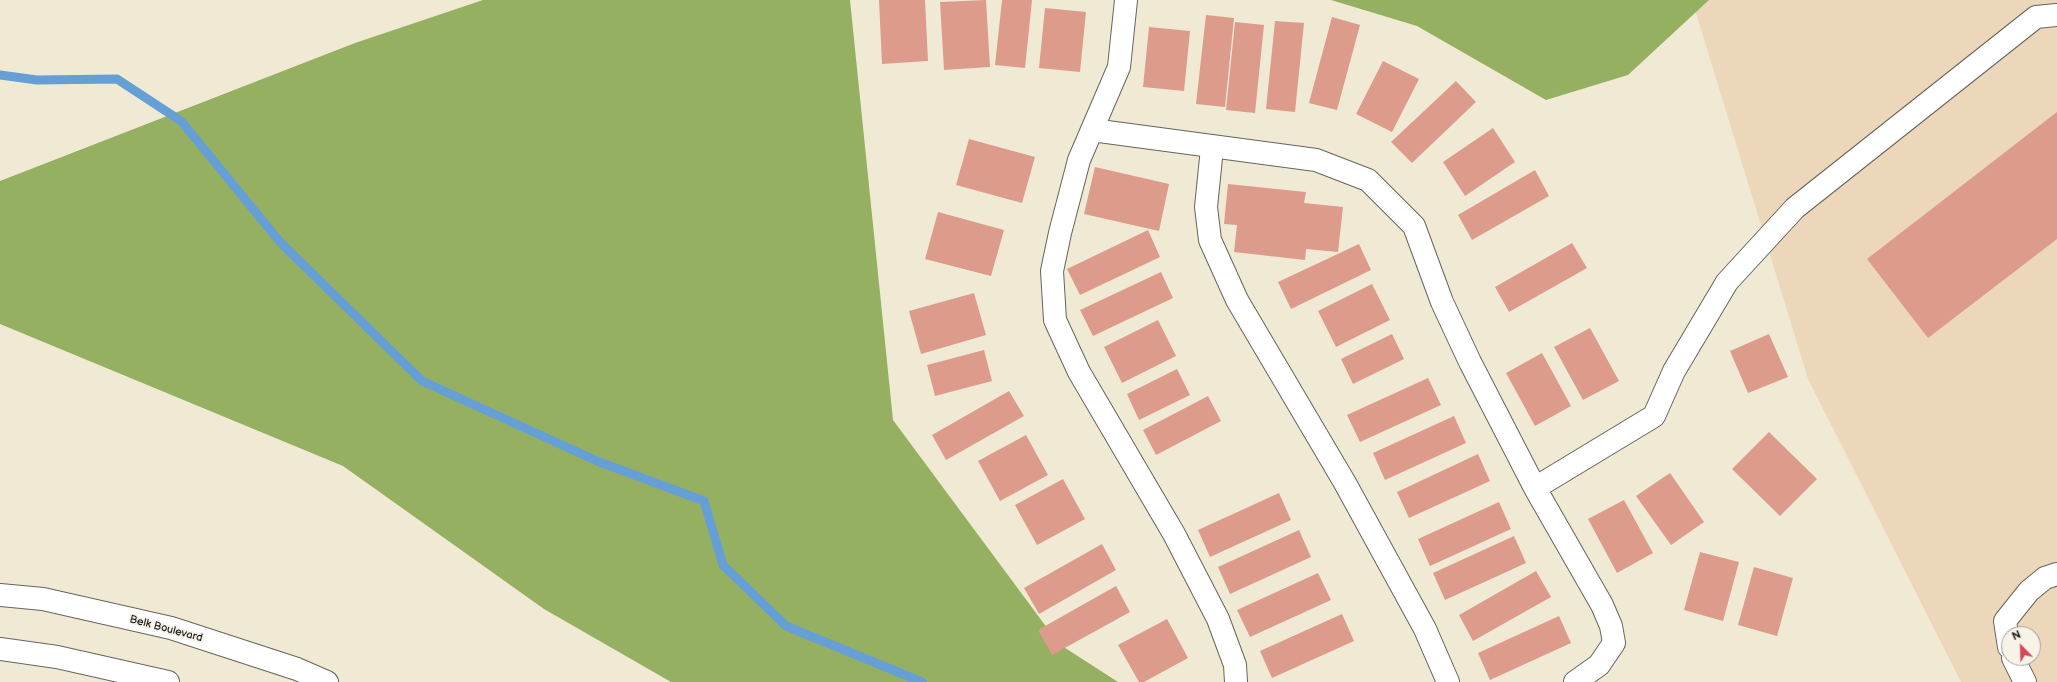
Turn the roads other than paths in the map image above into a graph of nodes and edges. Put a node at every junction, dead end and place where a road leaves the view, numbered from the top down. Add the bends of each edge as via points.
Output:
1 (1126, 0) edge
2 (2047, 16) edge
3 (1092, 130) junction
4 (1212, 148) junction
5 (1535, 488) junction
6 (2057, 574) edge
7 (0, 595) edge
8 (2006, 626) edge
9 (0, 649) edge
10 (2017, 666) edge
11 (168, 682) edge
12 (327, 682) edge
13 (1236, 682) edge
14 (1448, 682) edge
15 (1575, 682) edge
16 (2026, 682) edge

1 - 3 street via 1119,67
2 - 5 street via 1795,208 1727,282 1674,371 1654,416
3 - 4 street
3 - 13 street via 1079,160 1052,271 1056,320 1079,372 1174,534 1218,619 1235,665
4 - 5 street via 1316,160 1368,180 1414,226 1442,302
4 - 14 street via 1206,207 1210,240 1237,300 1345,483 1425,629
5 - 15 street via 1602,605 1611,626 1614,643 1599,665
6 - 8 street via 2045,578 2029,591 2005,621
7 - 12 street, Belk Boulevard via 43,599 171,628 297,669
9 - 11 street via 57,657
10 - 16 street

